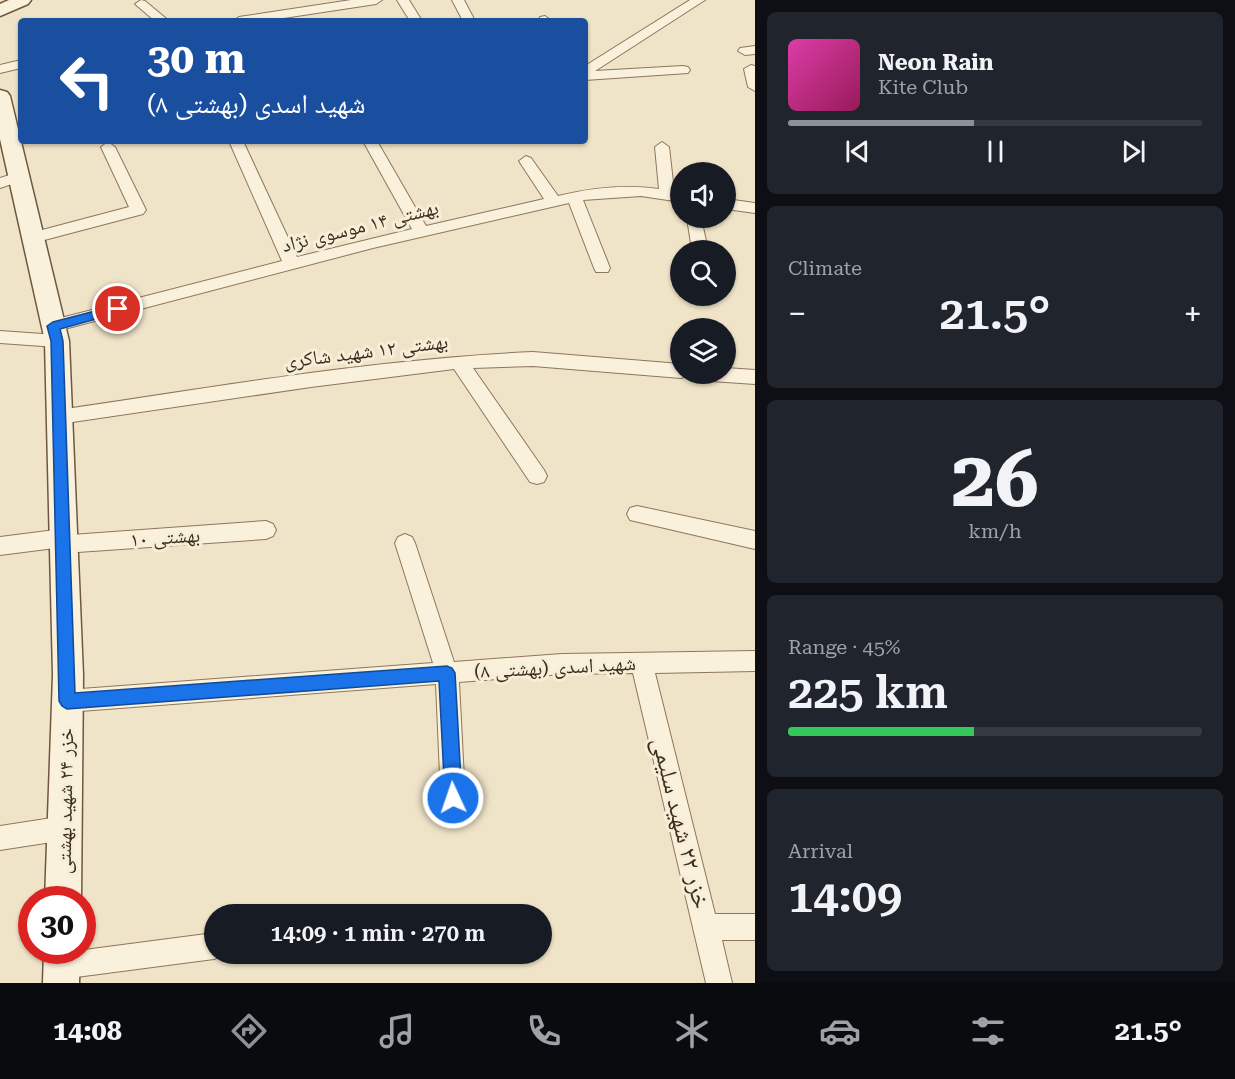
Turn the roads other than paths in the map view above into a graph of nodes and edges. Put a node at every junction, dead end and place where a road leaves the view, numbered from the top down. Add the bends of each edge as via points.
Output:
1 (22, 0) edge
2 (376, 0) edge
3 (403, 0) edge
4 (458, 0) edge
5 (699, 0) edge
6 (351, 2) edge
7 (141, 4) dead end
8 (0, 11) edge
9 (159, 18) edge
10 (285, 18) edge
11 (414, 18) edge
12 (467, 18) edge
13 (18, 65) edge
14 (0, 69) edge
15 (751, 69) dead end
16 (683, 70) dead end
17 (588, 72) edge
18 (588, 74) edge
19 (755, 87) edge
20 (0, 96) edge
21 (237, 144) edge
22 (372, 144) edge
23 (108, 147) dead end
24 (662, 147) dead end
25 (526, 161) dead end
26 (9, 180) edge
27 (670, 180) edge
28 (670, 195) edge
29 (575, 198) junction
30 (554, 202) junction
31 (736, 205) edge
32 (755, 208) edge
33 (422, 232) junction
34 (33, 238) junction
35 (292, 264) junction
36 (602, 268) dead end
37 (55, 334) junction
38 (0, 337) edge
39 (459, 362) junction
40 (670, 370) edge
41 (736, 376) edge
42 (755, 377) edge
43 (59, 417) junction
44 (537, 476) dead end
45 (637, 514) dead end
46 (266, 530) dead end
47 (755, 540) edge
48 (63, 541) junction
49 (405, 543) dead end
50 (0, 546) edge
51 (755, 661) edge
52 (642, 663) junction
53 (447, 673) junction
54 (67, 701) junction
55 (453, 798) dead end
56 (65, 828) junction
57 (0, 838) edge
58 (63, 886) edge
59 (706, 927) junction
60 (755, 927) edge
61 (204, 947) edge
62 (61, 966) edge
63 (719, 983) edge

1 - 8 street
2 - 6 street
3 - 11 street
4 - 12 street
5 - 17 street
6 - 10 street
7 - 9 street
13 - 14 street
15 - 19 street
16 - 18 street
20 - 26 street, خزر ۲۴ شهید بهشتی
21 - 35 street
22 - 33 street
23 - 34 street via 138,210
24 - 27 street
25 - 30 street
26 - 34 street, خزر ۲۴ شهید بهشتی
28 - 29 street, بهشتی ۱۴ موسوی نژاد via 642,191
29 - 30 street, بهشتی ۱۴ موسوی نژاد
29 - 36 street
30 - 33 street, بهشتی ۱۴ موسوی نژاد
31 - 32 street
33 - 35 street, بهشتی ۱۴ موسوی نژاد
34 - 37 street, خزر ۲۴ شهید بهشتی
35 - 37 street, بهشتی ۱۴ موسوی نژاد
37 - 38 street, بهشتی ۱۴ موسوی نژاد
37 - 43 street, خزر ۲۴ شهید بهشتی
39 - 40 street, بهشتی ۱۲ شهید شاکری via 533,359
39 - 43 street, بهشتی ۱۲ شهید شاکری
39 - 44 street
41 - 42 street
43 - 48 street, خزر ۲۴ شهید بهشتی
45 - 47 street
46 - 48 street, بهشتی ۱۰
48 - 50 street, بهشتی ۱۰
48 - 54 street, خزر ۲۴ شهید بهشتی
49 - 53 street
51 - 52 street, شهید اسدی (بهشتی ۸)
52 - 53 street, شهید اسدی (بهشتی ۸) via 562,664
52 - 59 street, خزر ۲۲ شهید سلیمی
53 - 54 street, شهید اسدی (بهشتی ۸)
53 - 55 street
54 - 56 street, خزر ۲۴ شهید بهشتی
56 - 57 street
56 - 58 street, خزر ۲۴ شهید بهشتی
59 - 60 street
59 - 63 street, خزر ۲۲ شهید سلیمی
61 - 62 street

